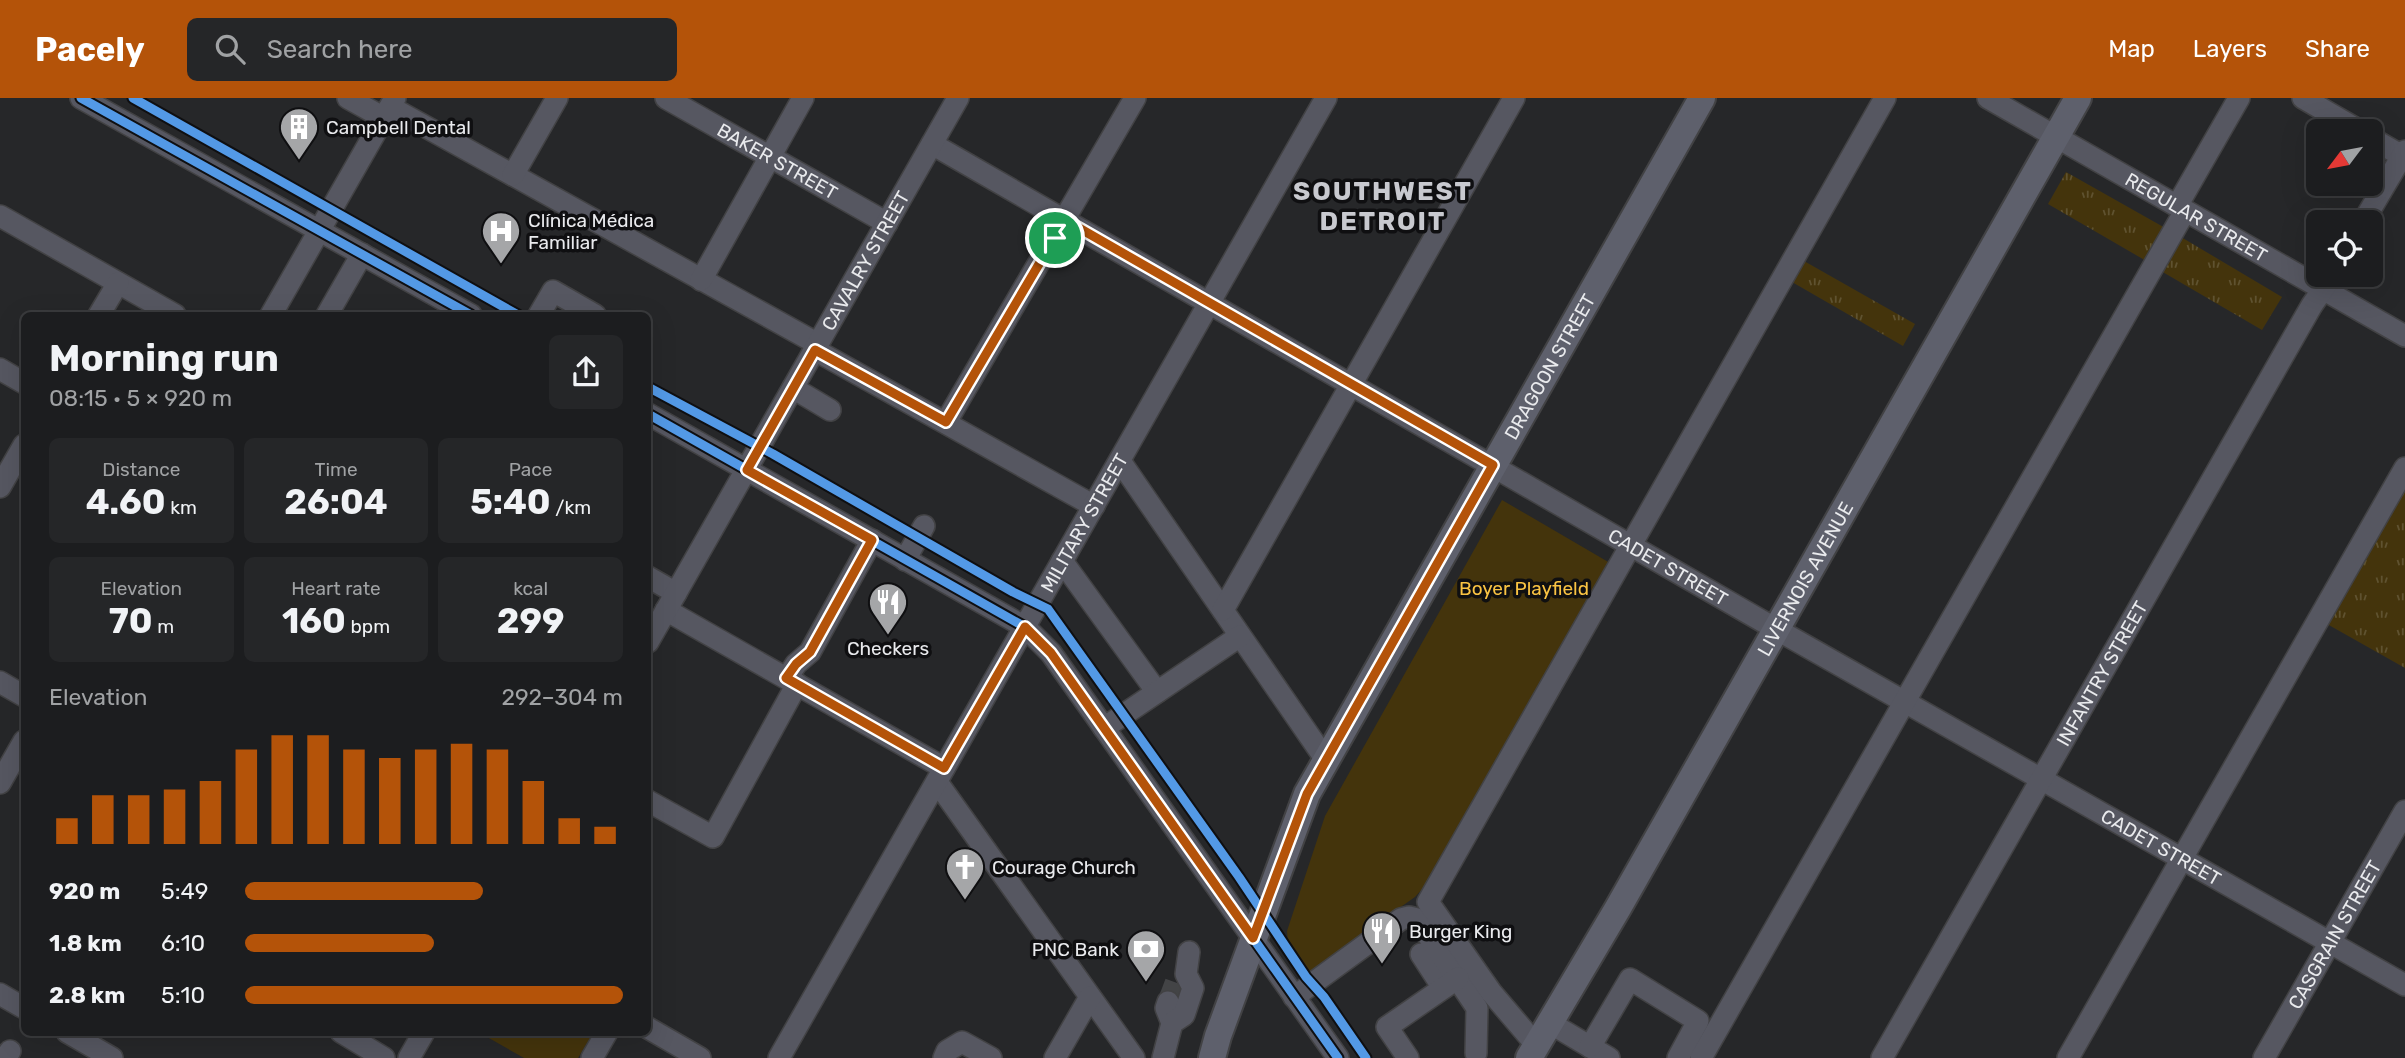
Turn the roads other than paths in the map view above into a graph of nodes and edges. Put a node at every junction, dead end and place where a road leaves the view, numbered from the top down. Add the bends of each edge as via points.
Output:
1 (81, 98) edge
2 (348, 98) edge
3 (556, 98) edge
4 (666, 98) edge
5 (803, 98) edge
6 (958, 98) edge
7 (1135, 98) edge
8 (1326, 98) edge
9 (1514, 98) edge
10 (1702, 98) edge
11 (1885, 98) edge
12 (1988, 98) edge
13 (2078, 98) edge
14 (2239, 98) edge
15 (2303, 98) edge
16 (390, 108) edge
17 (2339, 119) edge
18 (2056, 137) junction
19 (932, 144) junction
20 (2384, 144) edge
21 (2404, 153) edge
22 (769, 156) junction
23 (513, 175) junction
24 (2181, 209) junction
25 (2370, 210) edge
26 (0, 216) edge
27 (1065, 220) junction
28 (887, 223) junction
29 (320, 230) junction
30 (362, 254) junction
31 (2306, 272) edge
32 (701, 279) junction
33 (118, 282) junction
34 (2325, 287) edge
35 (2334, 287) edge
36 (1210, 303) junction
37 (101, 312) edge
38 (171, 312) edge
39 (273, 312) edge
40 (329, 312) edge
41 (466, 312) edge
42 (541, 312) edge
43 (590, 312) edge
44 (2405, 336) edge
45 (816, 347) junction
46 (0, 369) edge
47 (21, 381) edge
48 (1350, 383) junction
49 (793, 388) junction
50 (830, 410) dead end
51 (651, 416) edge
52 (946, 422) junction
53 (21, 451) edge
54 (1120, 461) junction
55 (1493, 465) junction
56 (2405, 468) edge
57 (747, 470) junction
58 (0, 487) edge
59 (1094, 506) junction
60 (924, 526) dead end
61 (872, 540) junction
62 (1630, 543) junction
63 (905, 559) junction
64 (1062, 561) junction
65 (651, 580) edge
66 (671, 601) junction
67 (1223, 610) junction
68 (1025, 627) junction
69 (1776, 629) junction
70 (1240, 636) junction
71 (651, 637) edge
72 (792, 681) junction
73 (0, 682) edge
74 (1157, 692) junction
75 (21, 694) edge
76 (1906, 702) junction
77 (1104, 728) junction
78 (21, 746) edge
79 (1326, 760) junction
80 (941, 775) junction
81 (2041, 778) junction
82 (0, 783) edge
83 (651, 803) edge
84 (2405, 811) edge
85 (2184, 859) junction
86 (1253, 938) junction
87 (2330, 942) junction
88 (1189, 952) dead end
89 (1420, 954) dead end
90 (1451, 983) junction
91 (2405, 985) edge
92 (0, 994) edge
93 (1090, 997) junction
94 (1294, 997) junction
95 (21, 1006) edge
96 (1550, 1023) junction
97 (651, 1030) edge
98 (74, 1036) edge
99 (348, 1036) edge
100 (422, 1036) edge
101 (605, 1036) edge
102 (1590, 1047) junction
103 (1534, 1053) edge
104 (1476, 1056) edge
105 (112, 1058) edge
106 (384, 1058) edge
107 (410, 1058) edge
108 (592, 1058) edge
109 (700, 1058) edge
110 (779, 1058) edge
111 (944, 1058) edge
112 (991, 1058) edge
113 (1055, 1058) edge
114 (1134, 1058) edge
115 (1163, 1058) edge
116 (1212, 1058) edge
117 (1338, 1058) edge
118 (1408, 1058) edge
119 (1609, 1058) edge
120 (1678, 1058) edge
121 (1701, 1058) edge
122 (1882, 1058) edge
123 (2068, 1058) edge
124 (2264, 1058) edge

1 - 29 street
2 - 16 street
3 - 23 street
4 - 22 street, BAKER STREET
5 - 22 street
6 - 19 street, CAVALRY STREET
7 - 27 street
8 - 36 street, MILITARY STREET
9 - 48 street
10 - 55 main road, DRAGOON STREET
11 - 62 street
12 - 18 street, REGULAR STREET
13 - 18 main road, LIVERNOIS AVENUE
14 - 24 street
15 - 17 street
16 - 23 street
16 - 29 street
18 - 24 street, REGULAR STREET
18 - 69 main road, LIVERNOIS AVENUE
19 - 27 street, CADET STREET
19 - 28 street, CAVALRY STREET
20 - 21 street
21 - 25 street
22 - 28 street, BAKER STREET
22 - 32 street
23 - 32 street
24 - 31 street, REGULAR STREET
24 - 76 street
26 - 33 street
27 - 36 street, CADET STREET
27 - 52 street
28 - 45 street, CAVALRY STREET
29 - 30 street
29 - 39 street
30 - 40 street
30 - 41 street
32 - 45 street
33 - 37 street
33 - 38 street
34 - 81 street, INFANTRY STREET
35 - 44 street, REGULAR STREET
36 - 48 street, CADET STREET
36 - 54 street, MILITARY STREET
42 - 43 street via 553,291
45 - 49 street, CAVALRY STREET
45 - 52 street
46 - 47 street
48 - 55 street, CADET STREET
48 - 67 street
49 - 50 street
49 - 57 street, CAVALRY STREET
51 - 57 street
52 - 59 street
53 - 58 street
54 - 59 street, MILITARY STREET
54 - 67 street
55 - 62 street, CADET STREET
55 - 79 main road, DRAGOON STREET
56 - 85 street
57 - 61 street
57 - 66 street, CAVALRY STREET
59 - 64 street, MILITARY STREET
60 - 63 street
61 - 63 street
61 - 72 street via 810,652 796,664
62 - 69 street, CADET STREET
62 - 103 street via 1428,902
63 - 68 street
64 - 68 street, MILITARY STREET
64 - 74 street
65 - 66 street
66 - 71 street, CAVALRY STREET
66 - 72 street
67 - 70 street
68 - 77 street via 1051,653
68 - 80 street, MILITARY STREET
69 - 76 street, CADET STREET
69 - 96 main road, LIVERNOIS AVENUE
70 - 74 street
70 - 79 street
72 - 80 street
72 - 83 street via 713,837
73 - 75 street
74 - 77 street
76 - 81 street, CADET STREET
76 - 121 street
77 - 86 street
78 - 82 street
79 - 86 main road, DRAGOON STREET via 1307,794
80 - 93 street
80 - 110 street, MILITARY STREET
81 - 85 street, CADET STREET
81 - 122 street, INFANTRY STREET
84 - 87 street, CASGRAIN STREET
85 - 87 street, CADET STREET
85 - 123 street
86 - 94 street
86 - 116 main road, DRAGOON STREET
87 - 91 street, CADET STREET
87 - 124 street, CASGRAIN STREET
88 - 115 street via 1182,976 1193,988 1184,1014 1170,1013
89 - 90 street
90 - 94 street via 1426,930 1409,917
90 - 104 street via 1477,1008
90 - 118 street via 1387,1027
92 - 95 street
93 - 113 street
93 - 114 street
94 - 117 street
96 - 102 street
96 - 103 main road, LIVERNOIS AVENUE
97 - 109 street
98 - 105 street
99 - 106 street
100 - 107 street
101 - 108 street
102 - 119 street
102 - 120 street via 1630,979 1698,1021
111 - 112 street via 962,1042

